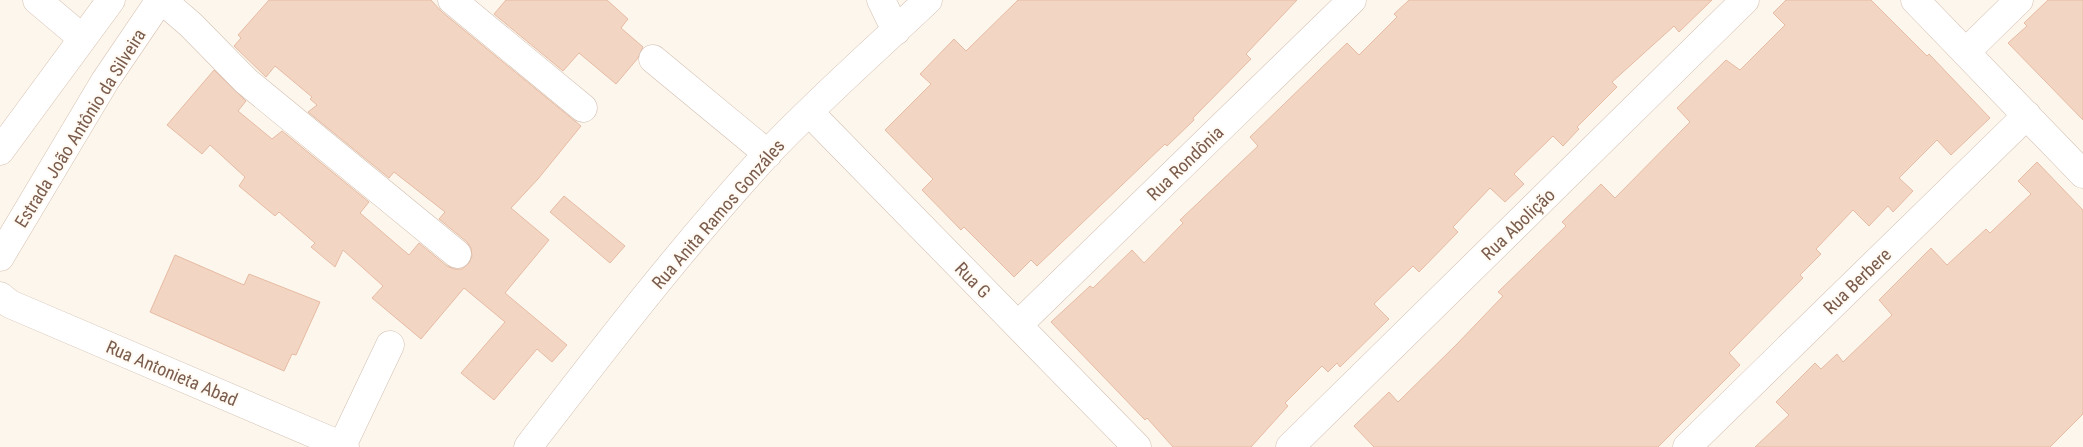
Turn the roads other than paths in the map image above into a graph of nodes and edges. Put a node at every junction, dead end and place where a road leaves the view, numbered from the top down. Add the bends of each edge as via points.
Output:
1 (37, 0) edge
2 (111, 0) edge
3 (162, 0) edge
4 (452, 0) edge
5 (881, 0) edge
6 (928, 0) edge
7 (1352, 0) edge
8 (1745, 0) edge
9 (1915, 0) edge
10 (2019, 0) edge
11 (896, 31) junction
12 (82, 38) junction
13 (1966, 52) junction
14 (653, 59) dead end
15 (583, 108) dead end
16 (809, 112) junction
17 (2027, 115) junction
18 (0, 151) edge
19 (768, 154) junction
20 (2083, 174) edge
21 (457, 254) dead end
22 (0, 257) edge
23 (0, 296) edge
24 (1018, 325) junction
25 (390, 345) dead end
26 (344, 446) edge
27 (528, 447) edge
28 (1137, 447) edge
29 (1290, 447) edge
30 (1687, 447) edge

1 - 12 street
2 - 12 street
3 - 21 street via 246,81
3 - 22 street, Estrada João Antônio da Silveira via 105,82
4 - 15 street
5 - 11 street
6 - 11 street, Rua Anita Ramos Gonzáles
7 - 24 street, Rua Rondônia
8 - 29 street, Rua Abolição
9 - 13 street
10 - 13 street
11 - 16 street, Rua Anita Ramos Gonzáles
12 - 18 street
13 - 17 street
14 - 19 street
16 - 19 street, Rua Anita Ramos Gonzáles
16 - 24 street, Rua G
17 - 20 street
17 - 30 street, Rua Berbere
19 - 27 street, Rua Anita Ramos Gonzáles via 632,313
23 - 26 street, Rua Antonieta Abad via 10,304
24 - 28 street, Rua G
25 - 26 street

